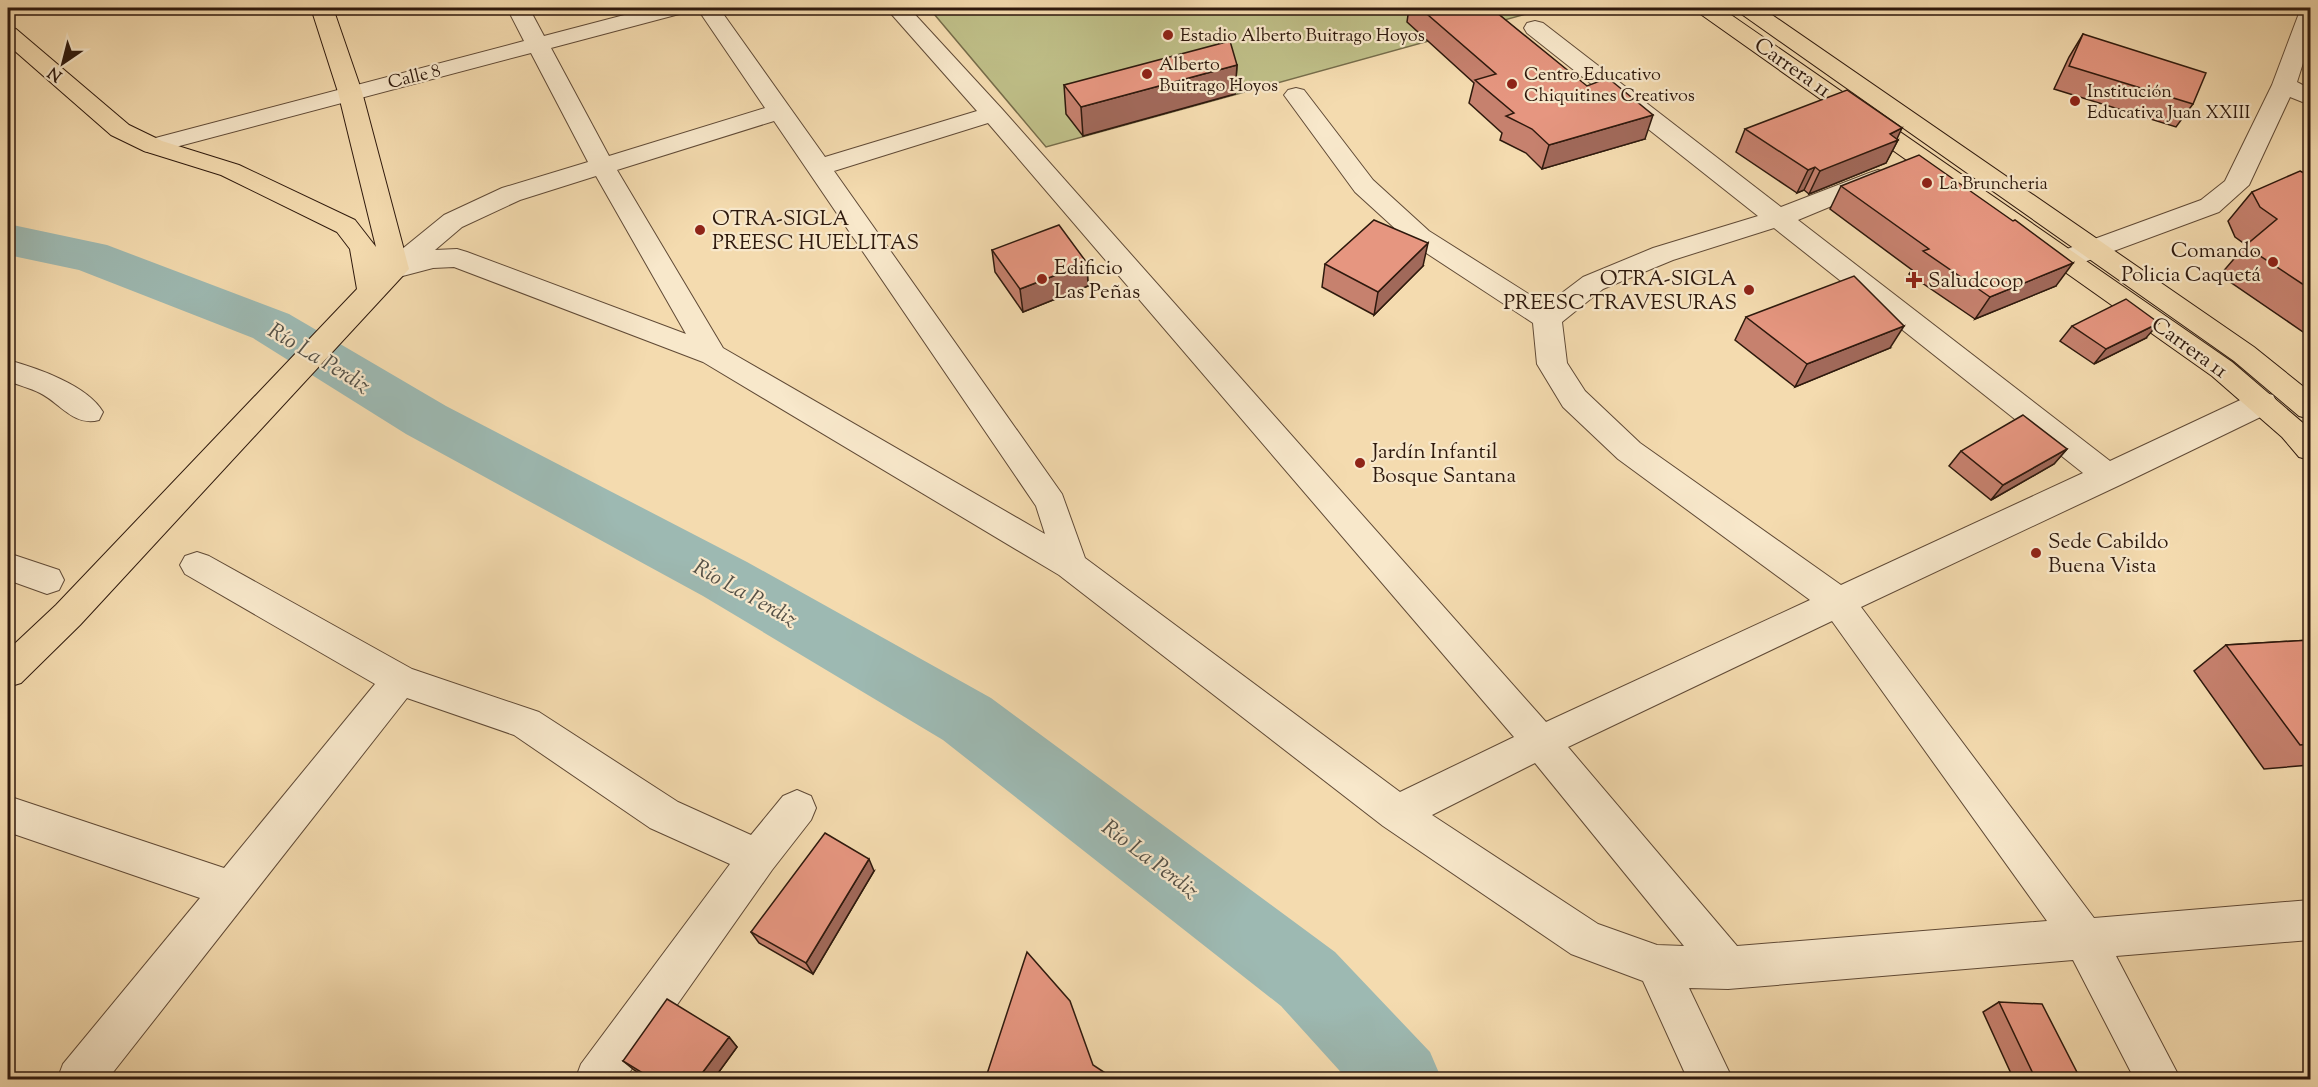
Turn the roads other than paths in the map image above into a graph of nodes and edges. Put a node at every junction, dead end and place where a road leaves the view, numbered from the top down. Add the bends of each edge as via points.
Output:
1 (322, 8) edge
2 (518, 8) edge
3 (675, 8) edge
4 (708, 8) edge
5 (897, 8) edge
6 (1748, 8) edge
7 (2296, 8) edge
8 (1713, 9) edge
9 (2310, 11) edge
10 (1535, 28) dead end
11 (8, 34) edge
12 (537, 44) junction
13 (2284, 85) junction
14 (350, 92) junction
15 (1296, 95) dead end
16 (2310, 98) edge
17 (778, 112) junction
18 (993, 114) junction
19 (153, 146) junction
20 (1924, 159) junction
21 (602, 165) junction
22 (820, 167) junction
23 (1778, 218) junction
24 (2092, 249) junction
25 (2066, 259) junction
26 (395, 269) junction
27 (368, 294) junction
28 (1547, 319) junction
29 (713, 355) junction
30 (8, 370) edge
31 (2262, 403) junction
32 (2310, 408) edge
33 (88, 412) dead end
34 (2310, 449) edge
35 (2109, 477) junction
36 (197, 565) dead end
37 (8, 566) edge
38 (1071, 566) junction
39 (46, 580) dead end
40 (1838, 602) junction
41 (8, 672) edge
42 (400, 680) junction
43 (1541, 742) junction
44 (797, 808) dead end
45 (1397, 813) junction
46 (8, 814) edge
47 (758, 857) junction
48 (231, 890) junction
49 (2310, 920) edge
50 (2084, 938) junction
51 (1657, 966) junction
52 (1728, 968) junction
53 (79, 1080) edge
54 (597, 1080) edge
55 (1711, 1080) edge
56 (2159, 1080) edge

1 - 14 main road
2 - 12 street
3 - 12 street, Calle 8
4 - 17 street
5 - 18 street
6 - 24 main road, Carrera 11
7 - 9 street
8 - 20 main road, Carrera 11
9 - 13 street
10 - 23 street
11 - 19 main road via 120,130
12 - 14 street, Calle 8
12 - 21 street
13 - 16 street
13 - 24 street via 2236,185 2210,207
14 - 19 street, Calle 8
14 - 26 main road
15 - 28 street via 1364,186 1420,237
17 - 21 street
17 - 22 street
18 - 22 street
18 - 43 street
19 - 27 main road via 230,170 346,226 363,248
20 - 23 street
20 - 25 main road, Carrera 11
21 - 26 street via 511,194 453,221
21 - 29 street
22 - 38 street via 1051,503
23 - 28 street via 1663,254 1593,283
23 - 35 street
24 - 25 street
24 - 32 main road, Carrera 11 via 2244,354
25 - 31 main road, Carrera 11 via 2222,369
26 - 27 main road
26 - 29 street via 433,259 457,258
27 - 41 main road via 68,615
28 - 40 street via 1552,364 1574,399 1629,451
29 - 38 street
30 - 33 street via 51,386
31 - 34 main road, Carrera 11
31 - 35 street
35 - 40 street
36 - 42 street
37 - 39 street
38 - 45 street
40 - 43 street
40 - 50 street
42 - 47 street via 526,723 664,815
42 - 48 street
43 - 45 street
43 - 52 street
44 - 47 street
45 - 51 street via 1586,940
46 - 48 street
47 - 54 street
48 - 53 street
49 - 50 street
50 - 52 street
50 - 56 street
51 - 52 street
51 - 55 street

